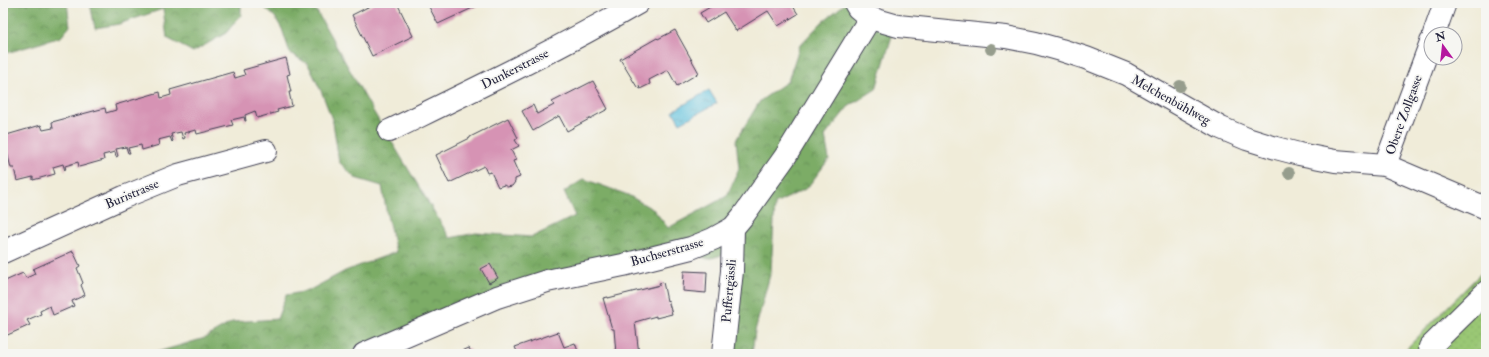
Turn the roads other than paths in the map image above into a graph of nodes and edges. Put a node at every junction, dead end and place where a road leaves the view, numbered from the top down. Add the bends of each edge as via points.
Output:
1 (638, 3) edge
2 (1445, 3) edge
3 (863, 10) edge
4 (1437, 26) edge
5 (1423, 64) edge
6 (389, 131) dead end
7 (266, 151) dead end
8 (1386, 165) junction
9 (1486, 208) edge
10 (733, 228) junction
11 (3, 252) edge
12 (1486, 292) edge
13 (1430, 347) dead end
14 (364, 354) edge
15 (723, 354) edge

1 - 6 street, Dunkerstrasse via 524,66
2 - 4 street
3 - 8 street, Melchenbühlweg via 898,26 1006,37 1061,50 1126,74 1221,128 1247,139 1335,161
3 - 10 street, Buchserstrasse via 785,157
5 - 8 street, Obere Zollgasse
7 - 11 street, Buristrasse via 178,175 124,196
8 - 9 street, Melchenbühlweg
10 - 14 street, Buchserstrasse via 691,248 547,281 497,297
10 - 15 street, Puffertgässli via 732,271
12 - 13 street

